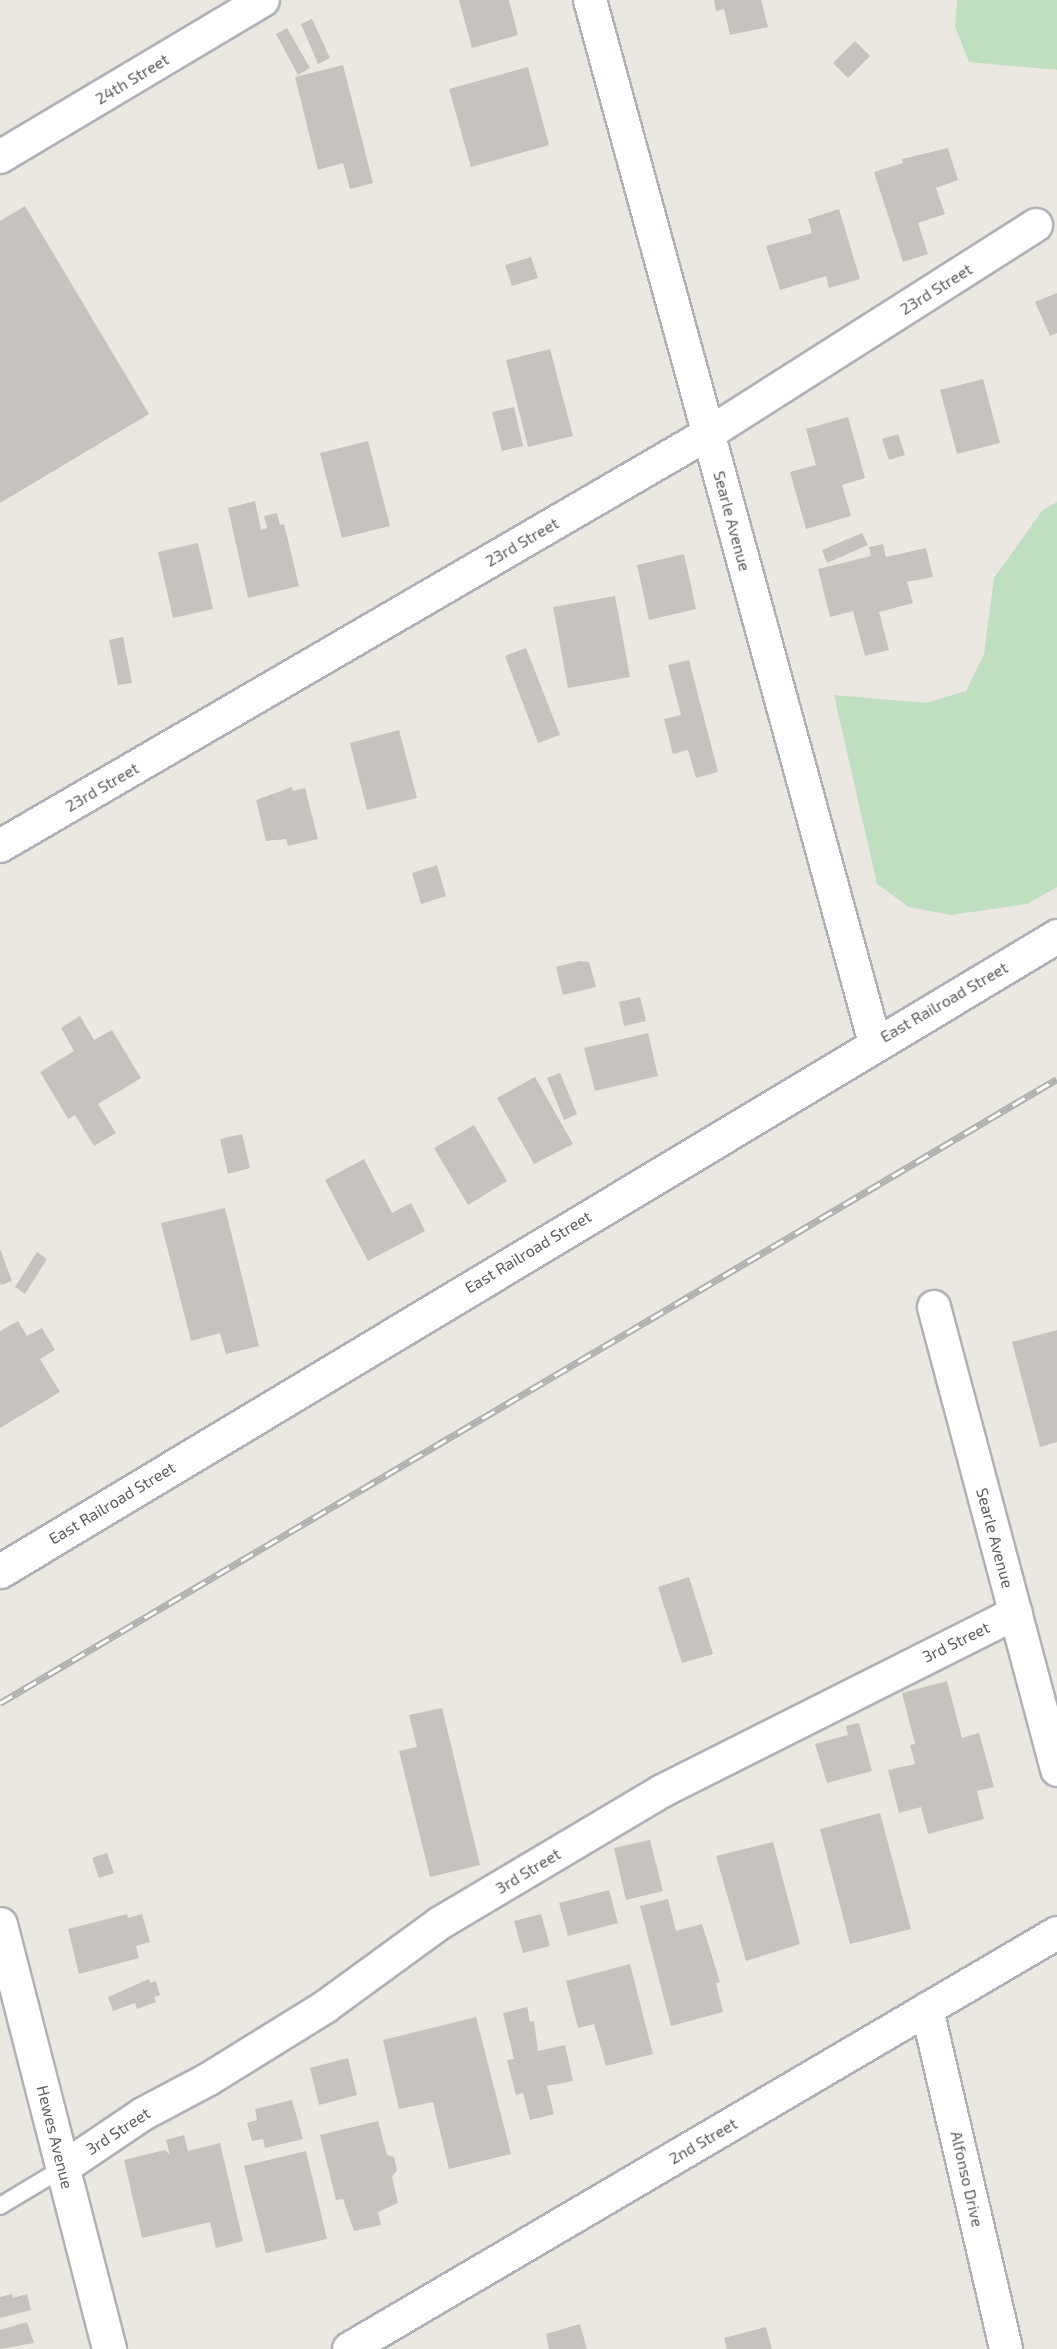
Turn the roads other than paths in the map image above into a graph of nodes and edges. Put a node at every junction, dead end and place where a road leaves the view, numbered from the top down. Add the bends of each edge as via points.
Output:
1 (263, 0) edge
2 (590, 0) edge
3 (0, 157) edge
4 (1036, 225) dead end
5 (708, 434) junction
6 (0, 846) edge
7 (1057, 936) edge
8 (874, 1043) junction
9 (934, 1307) dead end
10 (0, 1571) edge
11 (1016, 1613) junction
12 (1057, 1770) edge
13 (0, 1924) edge
14 (1057, 1933) edge
15 (927, 2009) junction
16 (63, 2168) junction
17 (0, 2206) edge
18 (109, 2349) edge
19 (349, 2349) edge
20 (1006, 2349) edge

1 - 3 street, 24th Street
2 - 5 street, Searle Avenue
4 - 5 street, 23rd Street
5 - 6 street, 23rd Street
5 - 8 street, Searle Avenue
7 - 8 street, East Railroad Street
8 - 10 street, East Railroad Street
9 - 11 street, Searle Avenue
11 - 12 street, Searle Avenue
11 - 16 street, 3rd Street via 662,1791 440,1923 325,2007 209,2079 143,2114
13 - 16 street, Hewes Avenue
14 - 15 street, 2nd Street
15 - 19 street, 2nd Street
15 - 20 street, Alfonso Drive
16 - 17 lane
16 - 18 street, Hewes Avenue

